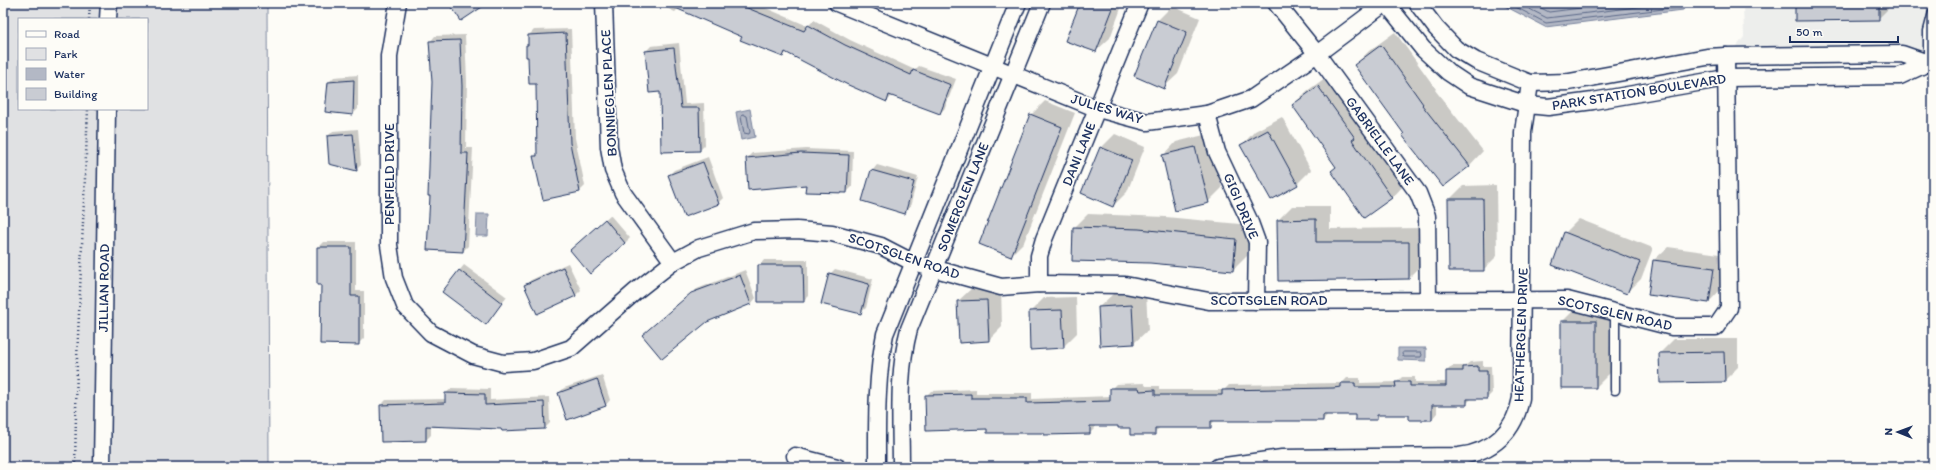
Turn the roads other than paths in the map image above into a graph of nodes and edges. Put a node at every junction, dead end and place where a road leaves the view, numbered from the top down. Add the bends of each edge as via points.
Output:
1 (109, 3) edge
2 (398, 3) edge
3 (604, 3) edge
4 (838, 3) edge
5 (1018, 3) edge
6 (1042, 3) edge
7 (1140, 3) edge
8 (1276, 3) edge
9 (1386, 3) edge
10 (1417, 3) edge
11 (1933, 12) edge
12 (108, 18) edge
13 (1317, 54) junction
14 (1726, 56) junction
15 (1930, 63) edge
16 (992, 66) junction
17 (1012, 75) junction
18 (1726, 78) junction
19 (1530, 83) junction
20 (1528, 105) junction
21 (1098, 109) junction
22 (107, 110) edge
23 (1207, 114) junction
24 (673, 262) junction
25 (914, 262) junction
26 (934, 268) junction
27 (1039, 284) junction
28 (1522, 298) junction
29 (1428, 299) junction
30 (1256, 301) junction
31 (1615, 313) junction
32 (431, 333) joint
33 (1615, 390) dead end
34 (795, 456) dead end
35 (102, 467) edge
36 (838, 467) edge
37 (877, 467) edge
38 (901, 467) edge
39 (1218, 467) edge

1 - 12 street
2 - 32 street, PENFIELD DRIVE via 389,56 389,245 394,278 405,306
3 - 24 street, BONNIEGLEN PLACE via 609,147 613,170 623,193
4 - 16 street, JULIES WAY
5 - 16 street, SOMERGLEN LANE
6 - 17 street, SOMERGLEN LANE
7 - 21 street, DANI LANE
8 - 13 street, GABRIELLE LANE
9 - 13 street, JULIES WAY
9 - 20 street, PARK STATION BOULEVARD via 1423,49 1448,72 1469,86
10 - 19 street, PARK STATION BOULEVARD via 1456,49 1476,61
11 - 15 lane via 1928,31
13 - 23 street, JULIES WAY via 1251,99
13 - 29 street, GABRIELLE LANE via 1418,193 1427,216
14 - 15 street, PARK STATION BOULEVARD via 1902,54
14 - 18 street, SCOTSGLEN ROAD
14 - 19 street, PARK STATION BOULEVARD via 1707,57 1569,82
15 - 18 street, PARK STATION BOULEVARD via 1900,76
16 - 17 street, JULIES WAY
16 - 25 street, SOMERGLEN LANE
17 - 21 street, JULIES WAY
17 - 26 street, SOMERGLEN LANE
18 - 20 street, PARK STATION BOULEVARD via 1548,107
18 - 31 street, SCOTSGLEN ROAD via 1729,308 1716,327 1672,328
19 - 20 street, HEATHERGLEN DRIVE
20 - 28 street, HEATHERGLEN DRIVE via 1523,132
21 - 23 street, JULIES WAY via 1147,122
21 - 27 street, DANI LANE via 1044,239 1039,256
22 - 35 street, JILLIAN ROAD
23 - 30 street, GIGI DRIVE via 1216,152 1257,242
24 - 25 street, SCOTSGLEN ROAD via 699,248 754,231 797,230 832,233 860,240 881,246
24 - 32 street, SCOTSGLEN ROAD via 571,348 533,361 503,363 473,355
25 - 26 street, SCOTSGLEN ROAD
25 - 37 street, SOMERGLEN LANE via 885,334 880,359
26 - 27 street, SCOTSGLEN ROAD via 1001,287
26 - 38 street, SOMERGLEN LANE via 909,329 903,352 900,373
27 - 30 street, SCOTSGLEN ROAD via 1125,285 1209,301
28 - 29 street, SCOTSGLEN ROAD
28 - 31 street, SCOTSGLEN ROAD via 1567,300
28 - 39 street, HEATHERGLEN DRIVE via 1519,408 1510,428 1496,443 1486,449 1459,456 1282,458
29 - 30 street, SCOTSGLEN ROAD
31 - 33 lane
34 - 36 street

